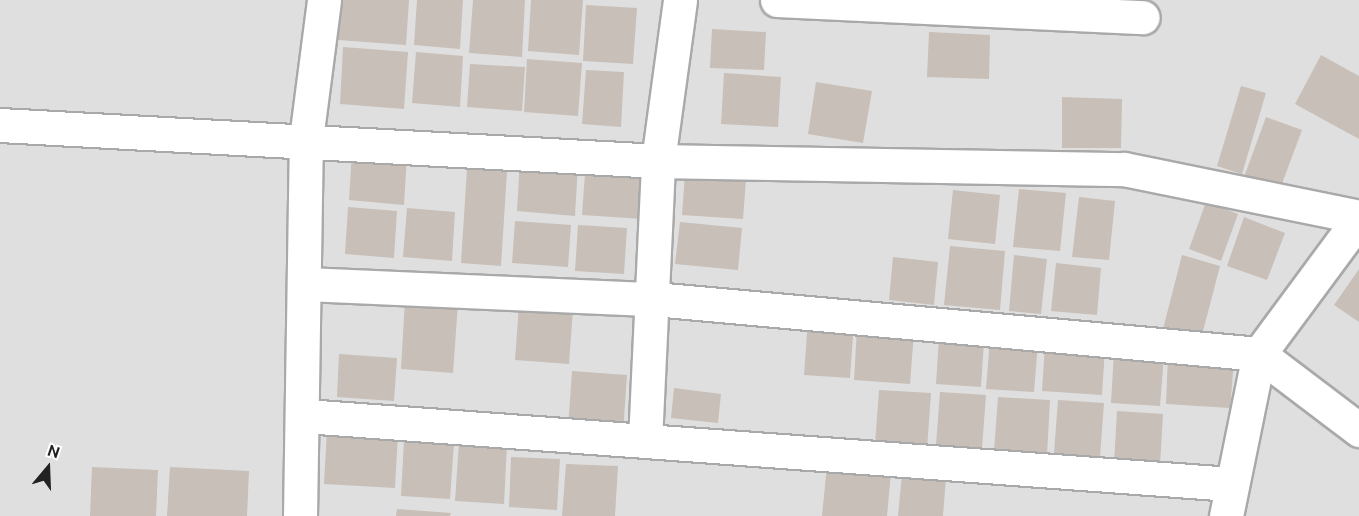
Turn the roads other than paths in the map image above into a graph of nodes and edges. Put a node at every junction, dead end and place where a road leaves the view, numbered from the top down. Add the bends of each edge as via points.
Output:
1 (324, 0) edge
2 (680, 0) edge
3 (777, 0) edge
4 (823, 2) edge
5 (1143, 17) dead end
6 (0, 125) edge
7 (306, 139) junction
8 (658, 161) junction
9 (1359, 218) edge
10 (305, 284) junction
11 (654, 299) junction
12 (1259, 354) junction
13 (305, 416) junction
14 (1359, 430) edge
15 (645, 441) junction
16 (1229, 500) edge
17 (300, 516) edge

1 - 7 street
2 - 8 street
3 - 4 street
4 - 5 street
6 - 7 street
7 - 8 street
7 - 10 street
8 - 9 street via 1124,169
8 - 11 street
9 - 12 street
10 - 11 street
10 - 13 street
11 - 12 street
11 - 15 street
12 - 14 street
12 - 16 street
13 - 15 street
13 - 17 street
15 - 16 street

